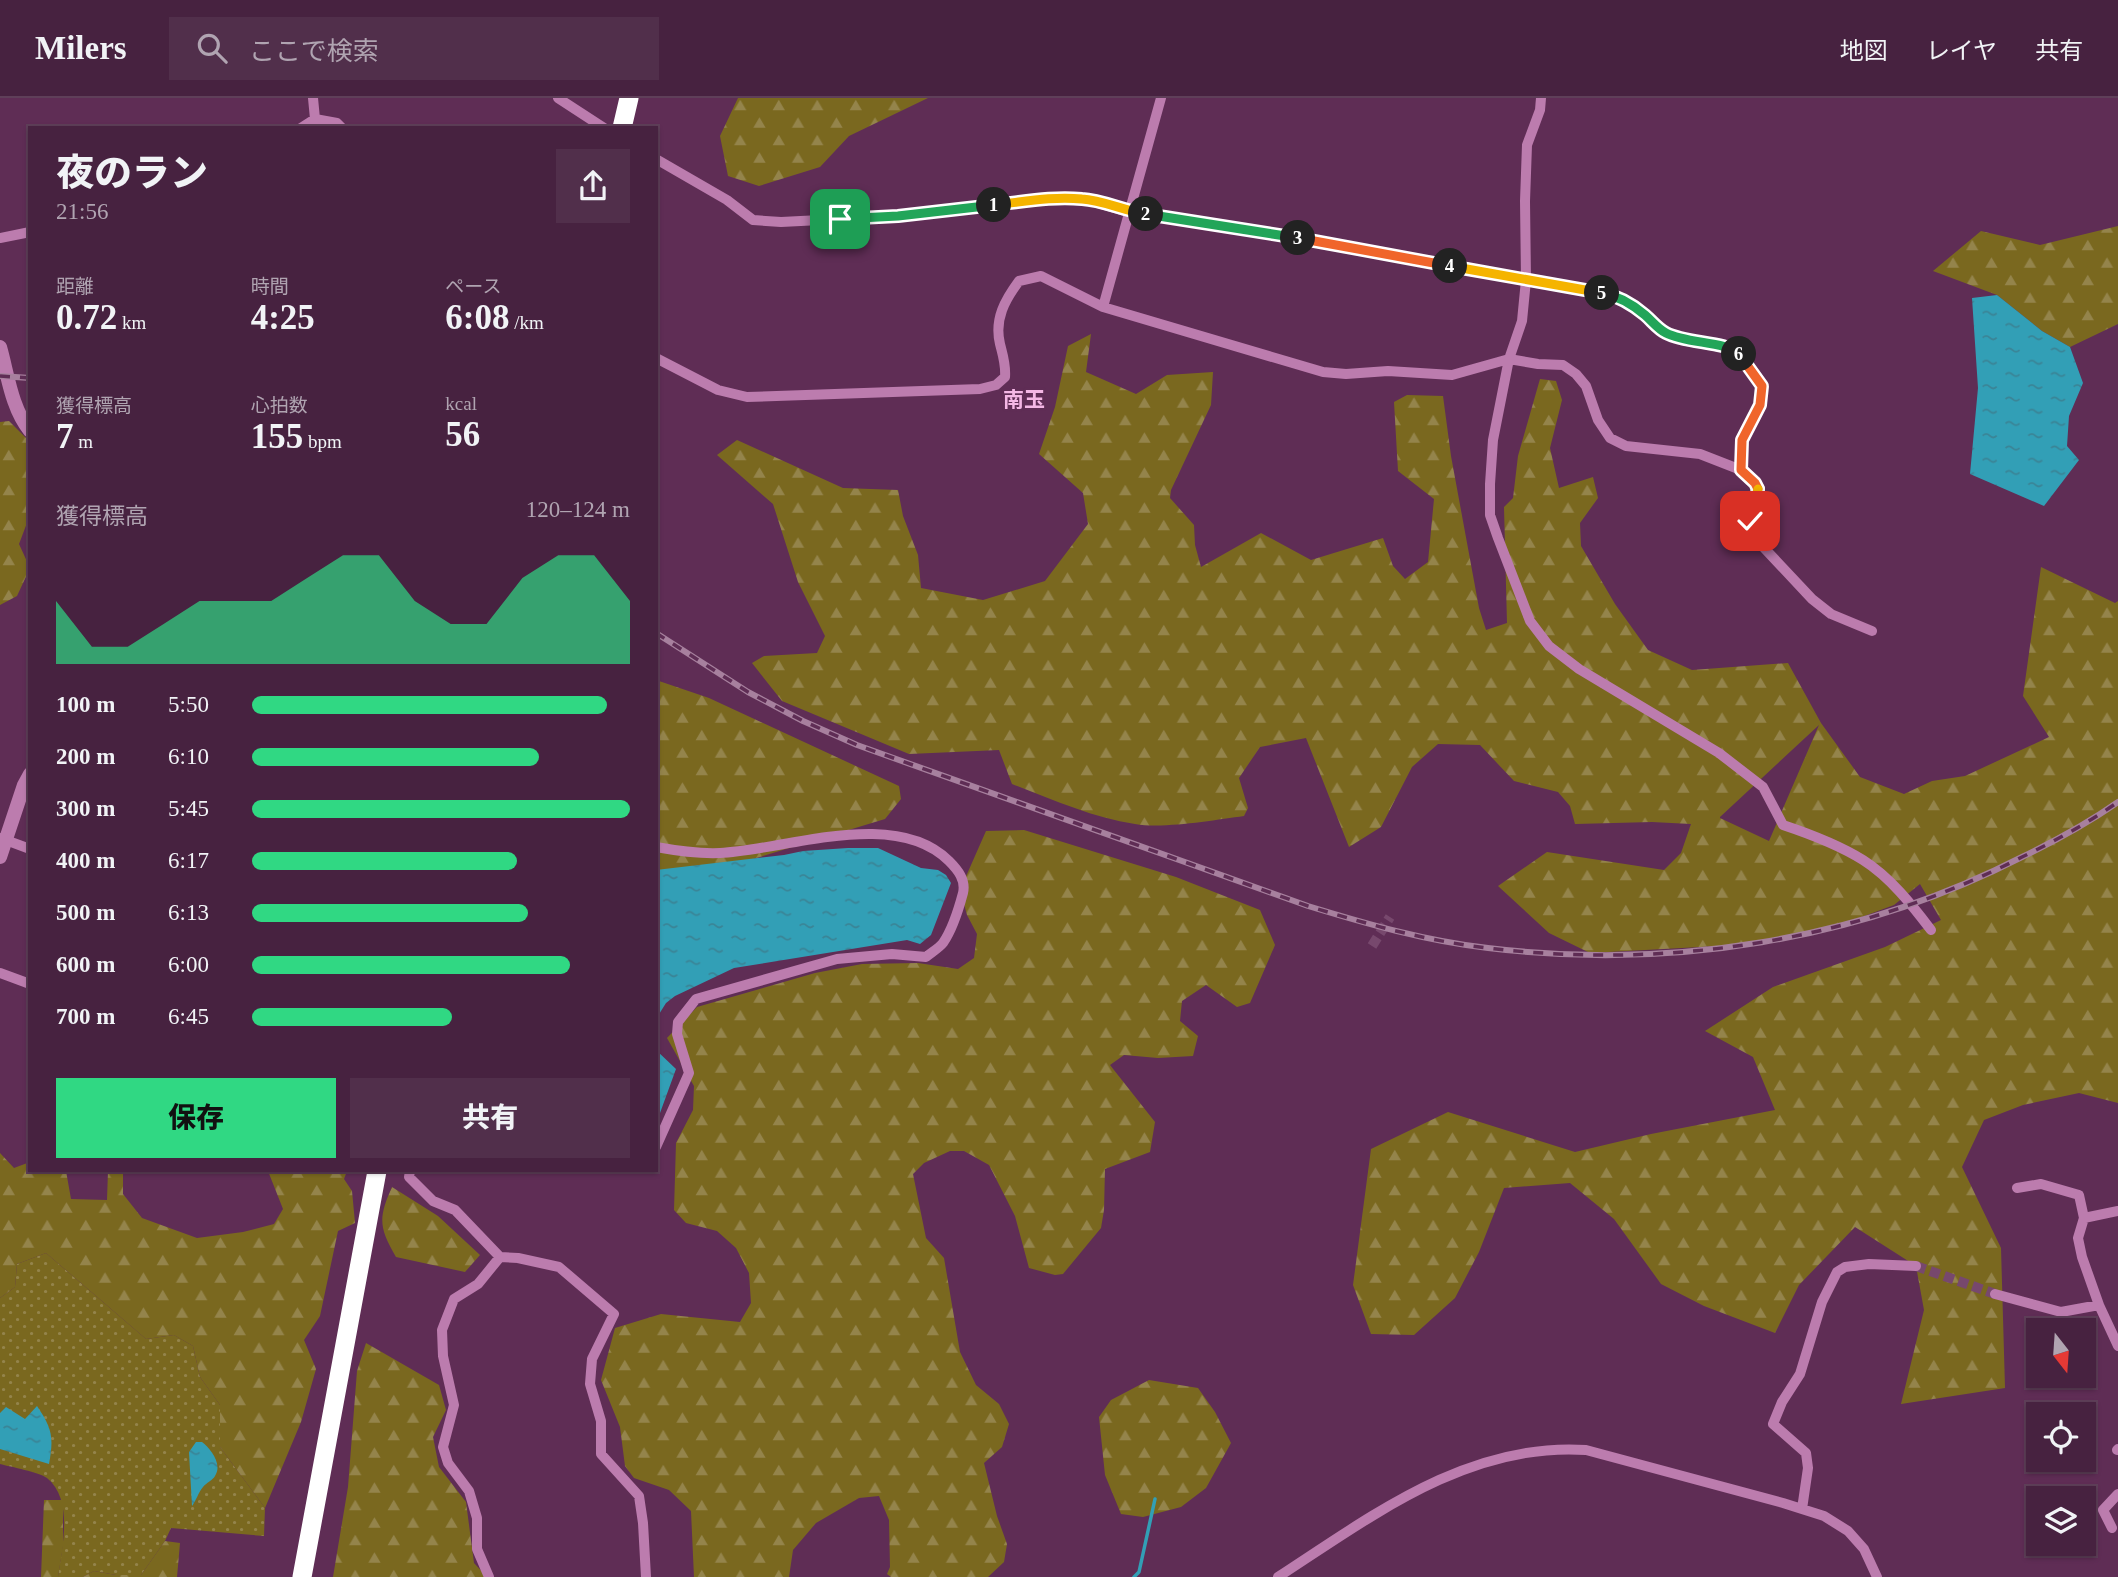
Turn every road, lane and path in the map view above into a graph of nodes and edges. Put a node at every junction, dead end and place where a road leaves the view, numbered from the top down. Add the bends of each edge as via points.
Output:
1 (313, 98) edge
2 (558, 98) edge
3 (629, 98) edge
4 (1161, 98) edge
5 (1541, 98) edge
6 (314, 119) junction
7 (304, 126) edge
8 (340, 126) edge
9 (601, 126) edge
10 (622, 126) edge
11 (658, 160) edge
12 (1128, 212) junction
13 (28, 232) edge
14 (0, 238) edge
15 (1526, 280) junction
16 (1103, 307) junction
17 (0, 347) edge
18 (658, 359) edge
19 (1510, 359) junction
20 (28, 429) edge
21 (1741, 470) junction
22 (1872, 631) dead end
23 (28, 778) edge
24 (3, 839) edge
25 (658, 847) edge
26 (28, 848) edge
27 (0, 857) edge
28 (1931, 930) dead end
29 (0, 973) edge
30 (28, 983) edge
31 (658, 1143) edge
32 (377, 1172) edge
33 (410, 1172) edge
34 (2017, 1188) dead end
35 (2118, 1211) edge
36 (2084, 1218) junction
37 (500, 1257) junction
38 (1916, 1266) tunnel mouth
39 (1995, 1294) tunnel mouth
40 (2099, 1304) junction
41 (2118, 1346) edge
42 (2118, 1494) edge
43 (1802, 1509) junction
44 (2112, 1528) dead end
45 (302, 1577) edge
46 (489, 1577) edge
47 (646, 1577) edge
48 (1278, 1577) edge
49 (1877, 1577) edge

1 - 6 street
2 - 9 street
3 - 10 highway
4 - 12 street
5 - 15 street via 1527,145
6 - 7 street
6 - 8 street
11 - 12 street via 753,220 898,216 1049,198 1084,199
12 - 15 street
12 - 16 street
13 - 14 street
15 - 19 street via 1522,321
15 - 21 street via 1616,295 1664,332 1733,349 1762,386 1760,405 1742,440
16 - 18 street via 1041,276 1019,281 1004,300 998,321 1005,377 980,389 747,397 718,390
16 - 19 street via 1323,372 1452,375
17 - 20 street via 14,400
19 - 21 street via 1563,365 1576,374 1610,438 1626,446 1700,454
19 - 28 street via 1493,440 1490,515 1517,593 1537,633 1579,669 1719,753 1763,787 1783,825 1864,860 1908,900
21 - 22 street via 1758,490 1750,521 1752,536 1812,600 1831,614
23 - 24 street
24 - 26 street
24 - 27 street
25 - 31 street via 721,853 868,833 930,845 959,872 964,886 942,945 926,957 892,954 837,959 696,999 678,1022 677,1034 690,1073
29 - 30 street
32 - 45 highway
33 - 37 street via 409,1177 433,1201 455,1210
34 - 36 street via 2040,1184 2079,1195
35 - 36 street
36 - 40 street via 2078,1238
37 - 46 street via 478,1284 454,1299 442,1330 454,1405 443,1447 448,1463 469,1491 477,1518 477,1549
37 - 47 street via 559,1267 614,1314 592,1359 590,1384 601,1421 601,1454 639,1496
38 - 43 street via 1845,1267 1837,1272 1822,1301 1800,1374 1773,1424 1806,1453
39 - 40 street via 2061,1312
40 - 41 street
42 - 44 street via 2103,1510
43 - 48 street via 1586,1450 1527,1451 1429,1483
43 - 49 street via 1848,1531 1864,1549

